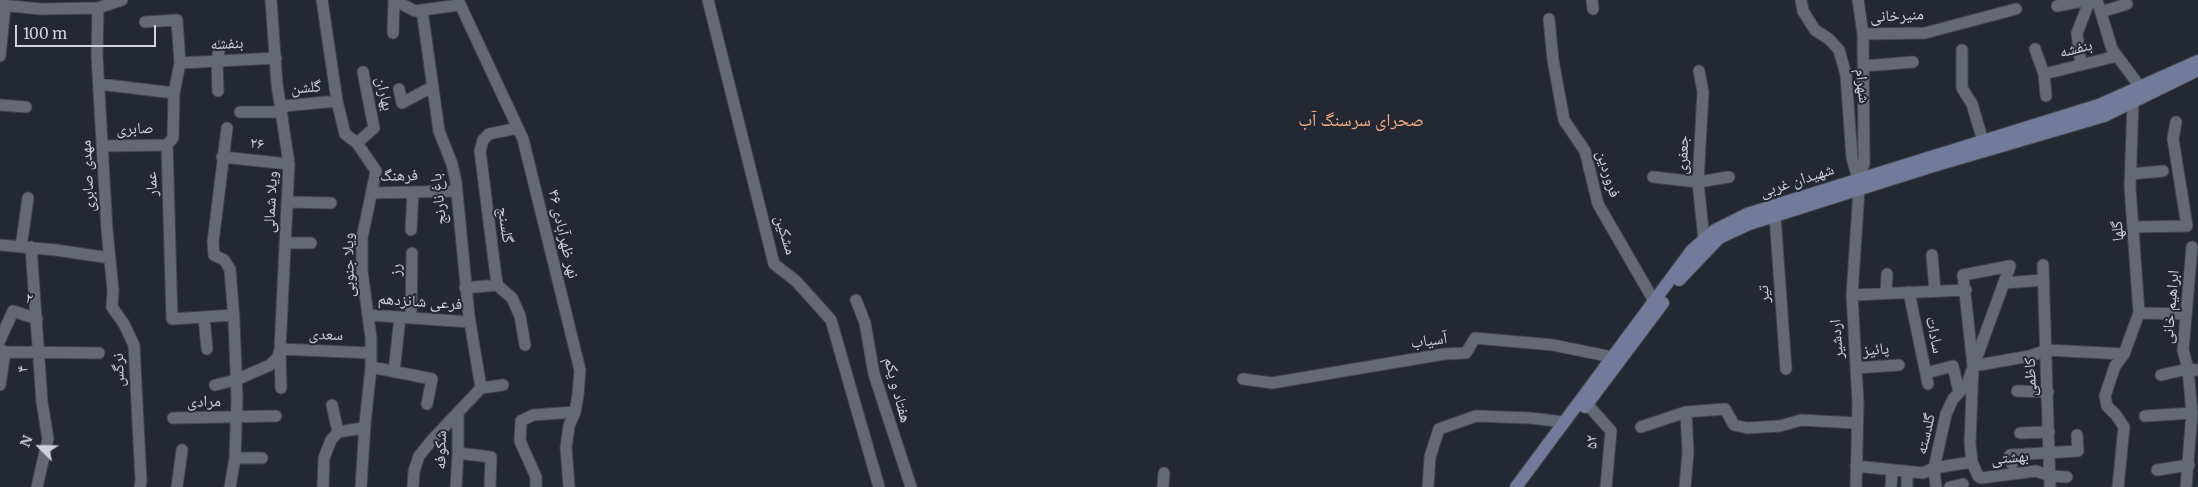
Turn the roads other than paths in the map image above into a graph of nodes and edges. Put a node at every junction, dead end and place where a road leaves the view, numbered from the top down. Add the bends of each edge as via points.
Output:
1 (122, 0) edge
2 (271, 0) edge
3 (322, 0) edge
4 (708, 0) edge
5 (1858, 0) edge
6 (2089, 0) edge
7 (2097, 0) edge
8 (394, 1) edge
9 (458, 2) edge
10 (42, 4) edge
11 (2126, 4) dead end
12 (3, 6) edge
13 (1802, 6) edge
14 (2058, 6) dead end
15 (98, 8) junction
16 (2016, 9) dead end
17 (422, 10) junction
18 (2101, 12) junction
19 (1549, 19) dead end
20 (145, 22) dead end
21 (393, 33) dead end
22 (1863, 34) junction
23 (220, 46) dead end
24 (2035, 49) dead end
25 (1962, 50) dead end
26 (0, 56) edge
27 (2117, 56) junction
28 (276, 58) junction
29 (217, 60) junction
30 (2198, 61) edge
31 (1913, 62) dead end
32 (180, 63) junction
33 (2081, 64) junction
34 (1864, 66) junction
35 (2198, 70) edge
36 (1699, 71) dead end
37 (363, 72) dead end
38 (2044, 74) junction
39 (99, 84) junction
40 (432, 87) junction
41 (2140, 87) junction
42 (399, 89) dead end
43 (218, 91) dead end
44 (174, 92) junction
45 (2046, 96) dead end
46 (337, 102) junction
47 (2133, 102) junction
48 (0, 105) edge
49 (26, 107) dead end
50 (240, 112) dead end
51 (281, 112) junction
52 (2176, 122) dead end
53 (226, 128) dead end
54 (518, 128) junction
55 (1983, 141) junction
56 (357, 143) junction
57 (167, 145) junction
58 (103, 146) junction
59 (222, 157) junction
60 (289, 164) junction
61 (2163, 171) dead end
62 (2131, 174) junction
63 (1729, 177) dead end
64 (1653, 178) dead end
65 (1698, 182) junction
66 (1859, 184) junction
67 (456, 191) junction
68 (414, 192) junction
69 (372, 193) junction
70 (28, 198) dead end
71 (286, 202) junction
72 (331, 202) dead end
73 (1775, 216) junction
74 (2134, 227) junction
75 (411, 230) dead end
76 (1704, 240) junction
77 (285, 243) junction
78 (311, 243) dead end
79 (0, 245) edge
80 (26, 247) junction
81 (2192, 247) dead end
82 (412, 253) dead end
83 (1932, 255) dead end
84 (110, 258) junction
85 (2043, 265) dead end
86 (1887, 274) dead end
87 (2043, 280) junction
88 (2004, 283) junction
89 (497, 285) junction
90 (465, 288) junction
91 (1966, 290) junction
92 (1935, 291) junction
93 (1909, 292) junction
94 (1886, 293) junction
95 (1852, 294) junction
96 (856, 300) dead end
97 (1654, 301) junction
98 (2140, 313) junction
99 (2186, 314) junction
100 (234, 315) junction
101 (368, 315) junction
102 (204, 317) junction
103 (406, 317) junction
104 (37, 319) junction
105 (470, 322) junction
106 (0, 340) edge
107 (525, 345) dead end
108 (207, 349) dead end
109 (2, 350) edge
110 (280, 350) junction
111 (2047, 350) junction
112 (39, 351) junction
113 (99, 353) dead end
114 (371, 353) junction
115 (2124, 354) junction
116 (1612, 357) junction
117 (1899, 365) dead end
118 (1973, 366) junction
119 (371, 367) junction
120 (1856, 368) junction
121 (1786, 369) dead end
122 (2193, 370) edge
123 (394, 372) junction
124 (2161, 375) dead end
125 (1243, 379) dead end
126 (236, 380) junction
127 (503, 384) dead end
128 (0, 385) edge
129 (214, 385) dead end
130 (281, 388) dead end
131 (481, 388) junction
132 (2017, 391) dead end
133 (1959, 392) junction
134 (2048, 392) junction
135 (427, 404) dead end
136 (1587, 404) junction
137 (332, 405) dead end
138 (575, 412) junction
139 (1686, 412) junction
140 (458, 413) junction
141 (2192, 413) junction
142 (276, 416) dead end
143 (2145, 416) dead end
144 (173, 418) dead end
145 (236, 418) junction
146 (1564, 422) junction
147 (1857, 423) junction
148 (365, 424) junction
149 (1641, 427) dead end
150 (338, 432) junction
151 (2049, 432) junction
152 (2020, 433) dead end
153 (2078, 435) dead end
154 (2194, 449) edge
155 (182, 450) dead end
156 (2050, 452) junction
157 (458, 453) junction
158 (235, 458) junction
159 (262, 458) dead end
160 (1972, 462) junction
161 (2012, 464) dead end
162 (2189, 465) junction
163 (1856, 466) junction
164 (1934, 468) junction
165 (1892, 470) junction
166 (2157, 470) dead end
167 (1908, 471) junction
168 (1164, 473) dead end
169 (2068, 477) dead end
170 (2050, 482) edge
171 (1963, 484) dead end
172 (37, 487) edge
173 (140, 487) edge
174 (177, 487) edge
175 (230, 487) edge
176 (323, 487) edge
177 (361, 487) edge
178 (413, 487) edge
179 (456, 487) edge
180 (490, 487) edge
181 (536, 487) edge
182 (569, 487) edge
183 (879, 487) edge
184 (911, 487) edge
185 (1163, 487) edge
186 (1428, 487) edge
187 (1516, 487) edge
188 (1525, 487) edge
189 (1606, 487) edge
190 (1685, 487) edge
191 (1856, 487) edge
192 (1891, 487) edge
193 (1908, 487) edge
194 (1936, 487) edge
195 (1950, 487) edge
196 (2118, 487) edge
197 (2186, 487) edge

1 - 15 street
2 - 28 street, ویلا شمالی
3 - 46 street, ویلا جنوبی
4 - 183 street, مشکین via 774,264 796,281 831,320
5 - 22 street
6 - 14 street
6 - 33 street via 2077,33
7 - 18 street, بنفشه
8 - 17 street via 414,11
8 - 21 street
9 - 17 street
9 - 54 street, نهر ظهرآبادی ۴۶
10 - 12 street
10 - 15 street
11 - 18 street
12 - 26 street
13 - 66 street, شهرام via 1815,30 1839,50 1846,75 1852,158
15 - 39 street, مهدی صابری
16 - 22 street, منیرخانی via 1925,33
17 - 40 street, باغ نارنج
18 - 27 street, بنفشه
19 - 97 street, فروردین via 1564,120 1585,151 1598,204
20 - 32 street, عمار via 177,20
22 - 34 street, منیرخانی
23 - 29 street
24 - 38 street
25 - 55 street via 1962,88 1972,104
27 - 33 street, بنفشه
27 - 41 street, بنفشه
28 - 29 street, بنفشه
28 - 51 street, ویلا شمالی
29 - 32 street, بنفشه
29 - 43 street
30 - 41 main road, شهیدان غربی
31 - 34 street
32 - 44 street, عمار
33 - 38 street, بنفشه
34 - 66 street, منیرخانی via 1864,164
35 - 47 main road, شهیدان غربی
36 - 65 street, جعفری via 1703,92
37 - 56 street, بهاران via 374,128
38 - 45 street
39 - 44 street
39 - 58 street, مهدی صابری
40 - 42 street via 402,103
40 - 67 street, باغ نارنج via 439,131 452,164
41 - 55 main road, شهیدان غربی via 2099,105
44 - 57 street, عمار via 173,138
46 - 51 street, گلشن via 284,106
46 - 56 street, ویلا جنوبی via 345,134
47 - 62 street, گلها
47 - 66 main road, شهیدان غربی via 2104,116
48 - 49 street
50 - 51 street
51 - 60 street, ویلا شمالی
52 - 74 street via 2173,139 2187,226
53 - 59 street
54 - 89 street, گلسنج via 489,134 480,150
54 - 138 street, نهر ظهرآبادی ۴۶ via 545,222 580,370
55 - 66 main road, شهیدان غربی
56 - 69 street, ویلا جنوبی via 376,170
57 - 58 street, صابری
57 - 102 street, عمار via 172,319
58 - 84 street, مهدی صابری
59 - 60 street, ۲۶
59 - 100 street via 213,242 214,255 224,260 230,269
60 - 71 street, ویلا شمالی
61 - 62 street
62 - 74 street, گلها
63 - 65 street
64 - 65 street
65 - 76 street, جعفری
66 - 73 main road, شهیدان غربی
66 - 76 main road, شهیدان غربی via 1747,214 1715,230
66 - 95 street, اردشیر
67 - 68 street, فرهنگ
67 - 90 street, باغ نارنج
68 - 69 street, فرهنگ
68 - 75 street
69 - 101 street, ویلا جنوبی via 362,238 362,272
70 - 80 street, ۴
71 - 72 street
71 - 77 street, ویلا شمالی
73 - 121 street, تیر
73 - 136 main road, شهیدان غربی via 1719,238 1701,256 1677,282 1630,350
74 - 98 street, گلها
76 - 97 main road, شهیدان غربی via 1692,250
77 - 78 street
77 - 110 street, ویلا شمالی
79 - 80 street
80 - 84 street
80 - 104 street, ۴
81 - 99 street, ابراهیم خانی
82 - 103 street, رز
83 - 92 street
84 - 173 street, نرگس via 112,307 134,345
85 - 87 street, کاظمی
86 - 94 street
87 - 88 street
87 - 111 street, کاظمی
88 - 91 street via 2010,266 1963,274
88 - 118 street
89 - 90 street
89 - 107 street via 512,298 520,316
90 - 105 street, باغ نارنج
91 - 92 street
91 - 118 street
92 - 93 street
93 - 94 street
93 - 133 street, سادات via 1927,378 1953,366
94 - 95 street
95 - 120 street, اردشیر
96 - 184 street, هفتاد و یکم via 865,323 874,374
97 - 116 main road, شهیدان غربی
98 - 99 street
98 - 115 street, گلها
99 - 122 street, ابراهیم خانی via 2183,350
100 - 102 street, عمار
100 - 126 street
101 - 103 street, فرعی شانزدهم
101 - 114 street, ویلا جنوبی
102 - 108 street
103 - 105 street, فرعی شانزدهم
103 - 123 street, رز
104 - 106 street, ۲ via 13,311
104 - 112 street, ۴
105 - 131 street, باغ نارنج
109 - 112 street
109 - 128 street
110 - 114 street, سعدی
110 - 126 street via 270,365
110 - 130 street, ویلا شمالی
111 - 115 street
111 - 118 street
111 - 134 street, کاظمی
112 - 113 street
112 - 172 street, ۴ via 48,438
114 - 119 street, ویلا جنوبی
115 - 196 street, گلها via 2105,396 2106,406 2124,427
116 - 125 street, آسیاب via 1553,345 1475,338 1466,353 1272,383
116 - 146 main road, شهیدان غربی
117 - 120 street, پائیز
118 - 133 street, گلدسته via 1967,384
118 - 160 street, بهشتی
119 - 123 street
119 - 148 street, ویلا جنوبی
120 - 147 street, اردشیر
122 - 124 street
122 - 141 street, ابراهیم خانی
123 - 135 street via 432,379
126 - 129 street
126 - 145 street
127 - 131 street
131 - 140 street
132 - 134 street
133 - 164 street, گلدسته via 1946,414
134 - 151 street, کاظمی
136 - 188 main road, شهیدان غربی
136 - 189 street, ۵۲ via 1611,431
137 - 150 street
138 - 181 street via 533,415 521,421 520,441 536,478
138 - 182 street, نهر ظهرآبادی ۴۶ via 568,426 566,447
139 - 147 street via 1726,409 1734,425 1747,428 1780,426 1800,420
139 - 149 street
139 - 190 street via 1688,452
140 - 157 street, شکوفه
140 - 178 street via 419,456
141 - 143 street
141 - 154 street, ابراهیم خانی
142 - 145 street, مرادی
144 - 145 street, مرادی
145 - 158 street
146 - 186 street via 1476,416 1439,430 1430,457
146 - 187 main road, شهیدان غربی
147 - 163 street, اردشیر
148 - 150 street via 363,428
148 - 177 street, ویلا جنوبی
150 - 176 street via 324,458
151 - 152 street
151 - 156 street, کاظمی
153 - 156 street via 2078,451
154 - 162 street, ابراهیم خانی
155 - 174 street
156 - 161 street via 2010,455
156 - 170 street, کاظمی
157 - 179 street, شکوفه
157 - 180 street via 491,457
158 - 159 street
158 - 175 street
160 - 164 street
160 - 170 street, بهشتی via 1981,478 2036,471
162 - 166 street
162 - 197 street, ابراهیم خانی
163 - 165 street, گلدسته
163 - 191 street, اردشیر
164 - 167 street, گلدسته via 1923,473
164 - 194 street
165 - 167 street, گلدسته
165 - 192 street
167 - 193 street
168 - 185 street
169 - 170 street
171 - 195 street

